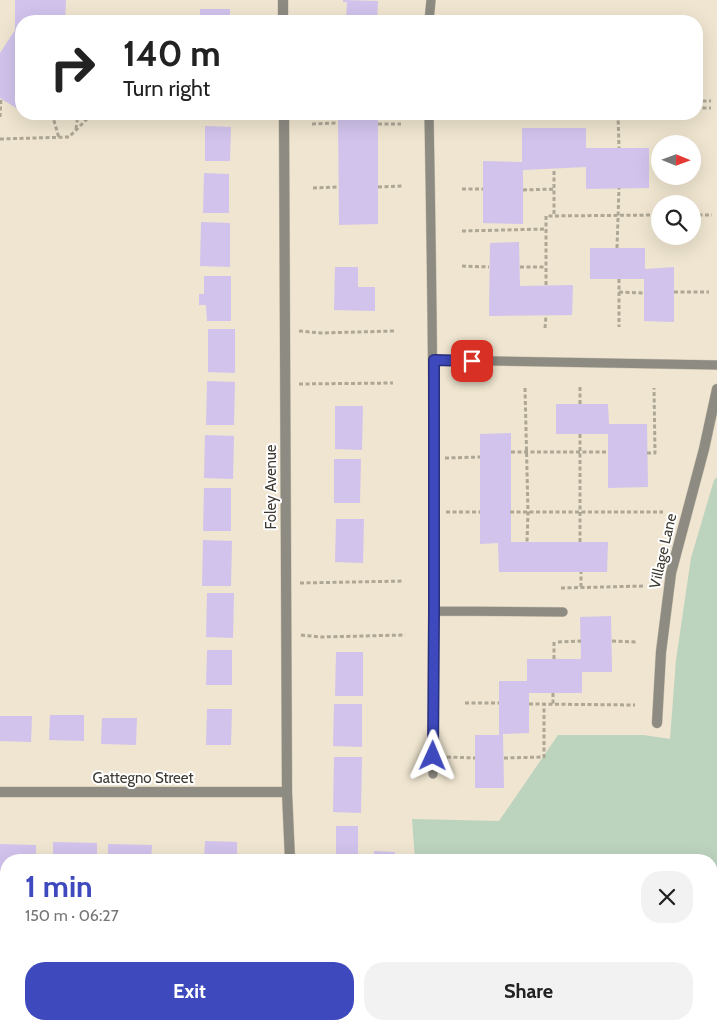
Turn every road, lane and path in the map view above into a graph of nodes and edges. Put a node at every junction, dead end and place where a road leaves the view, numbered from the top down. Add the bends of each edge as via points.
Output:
1 (283, 0) edge
2 (431, 0) edge
3 (283, 15) edge
4 (430, 15) edge
5 (1, 98) edge
6 (703, 101) edge
7 (711, 101) dead end
8 (703, 108) edge
9 (712, 108) dead end
10 (0, 117) edge
11 (54, 120) edge
12 (77, 120) edge
13 (86, 120) edge
14 (284, 120) edge
15 (429, 120) edge
16 (618, 120) edge
17 (338, 123) dead end
18 (312, 124) dead end
19 (378, 124) dead end
20 (401, 124) dead end
21 (76, 130) junction
22 (59, 138) junction
23 (0, 139) edge
24 (619, 148) dead end
25 (554, 171) dead end
26 (402, 186) dead end
27 (339, 187) dead end
28 (378, 187) dead end
29 (312, 188) dead end
30 (618, 188) dead end
31 (462, 189) dead end
32 (483, 189) dead end
33 (554, 189) junction
34 (523, 190) dead end
35 (651, 215) edge
36 (701, 215) edge
37 (712, 215) dead end
38 (554, 216) junction
39 (618, 216) junction
40 (546, 230) junction
41 (462, 231) dead end
42 (618, 248) dead end
43 (462, 266) dead end
44 (489, 267) dead end
45 (520, 267) dead end
46 (546, 267) junction
47 (618, 279) dead end
48 (546, 285) dead end
49 (619, 292) junction
50 (674, 292) dead end
51 (709, 292) dead end
52 (644, 293) dead end
53 (546, 315) dead end
54 (619, 327) dead end
55 (545, 328) dead end
56 (296, 330) dead end
57 (394, 330) dead end
58 (434, 360) junction
59 (717, 365) edge
60 (393, 383) dead end
61 (298, 384) dead end
62 (580, 387) dead end
63 (525, 388) dead end
64 (654, 388) dead end
65 (717, 389) edge
66 (580, 404) dead end
67 (580, 434) dead end
68 (526, 451) junction
69 (511, 452) dead end
70 (581, 452) junction
71 (608, 452) dead end
72 (647, 453) dead end
73 (480, 457) dead end
74 (444, 458) dead end
75 (445, 512) dead end
76 (480, 512) dead end
77 (510, 512) dead end
78 (528, 512) junction
79 (580, 512) junction
80 (663, 512) dead end
81 (527, 542) dead end
82 (580, 542) dead end
83 (581, 572) dead end
84 (404, 581) dead end
85 (299, 583) dead end
86 (646, 586) dead end
87 (580, 587) junction
88 (561, 588) dead end
89 (434, 611) junction
90 (563, 612) dead end
91 (298, 634) dead end
92 (405, 635) dead end
93 (580, 641) dead end
94 (612, 641) dead end
95 (554, 642) dead end
96 (558, 642) dead end
97 (638, 642) dead end
98 (554, 659) dead end
99 (553, 693) dead end
100 (465, 703) dead end
101 (499, 703) dead end
102 (529, 704) dead end
103 (544, 705) junction
104 (635, 705) dead end
105 (553, 706) junction
106 (657, 723) dead end
107 (446, 757) dead end
108 (475, 758) dead end
109 (504, 758) dead end
110 (433, 774) dead end
111 (0, 792) edge
112 (287, 792) junction
113 (290, 854) edge

1 - 3 street
2 - 4 lane
5 - 10 path
6 - 7 path
8 - 9 path
11 - 22 path
12 - 21 path
13 - 21 path
14 - 112 street, Foley Avenue
15 - 58 lane
16 - 24 path
17 - 18 path
19 - 20 path
21 - 22 path via 69,137
22 - 23 path
25 - 33 path
26 - 28 path
27 - 29 path
30 - 39 path
31 - 32 path
33 - 34 path
33 - 38 path
35 - 39 path
36 - 37 path
38 - 39 path
38 - 40 path via 546,216
39 - 42 path
40 - 41 path
40 - 46 path
43 - 44 path
45 - 46 path
46 - 48 path
47 - 49 path
49 - 52 path
49 - 54 path
50 - 51 path
53 - 55 path
56 - 57 path via 321,333
58 - 59 lane
58 - 89 lane
60 - 61 path
62 - 66 path
63 - 68 path
64 - 72 path via 655,453
65 - 106 street, Village Lane via 671,573 661,652
67 - 70 path
68 - 69 path
68 - 70 path
68 - 78 path
70 - 71 path
70 - 79 path
73 - 74 path
75 - 76 path
77 - 78 path
78 - 79 path
78 - 81 path
79 - 80 path
79 - 82 path
83 - 87 path
84 - 85 path
86 - 87 path
87 - 88 path
89 - 90 lane
89 - 110 lane
91 - 92 path via 320,637
93 - 96 path
94 - 97 path
95 - 98 path
99 - 105 path
100 - 101 path
102 - 103 path
103 - 105 path
103 - 109 path via 544,757
104 - 105 path
107 - 108 path
111 - 112 street, Gattegno Street
112 - 113 street, Foley Avenue

